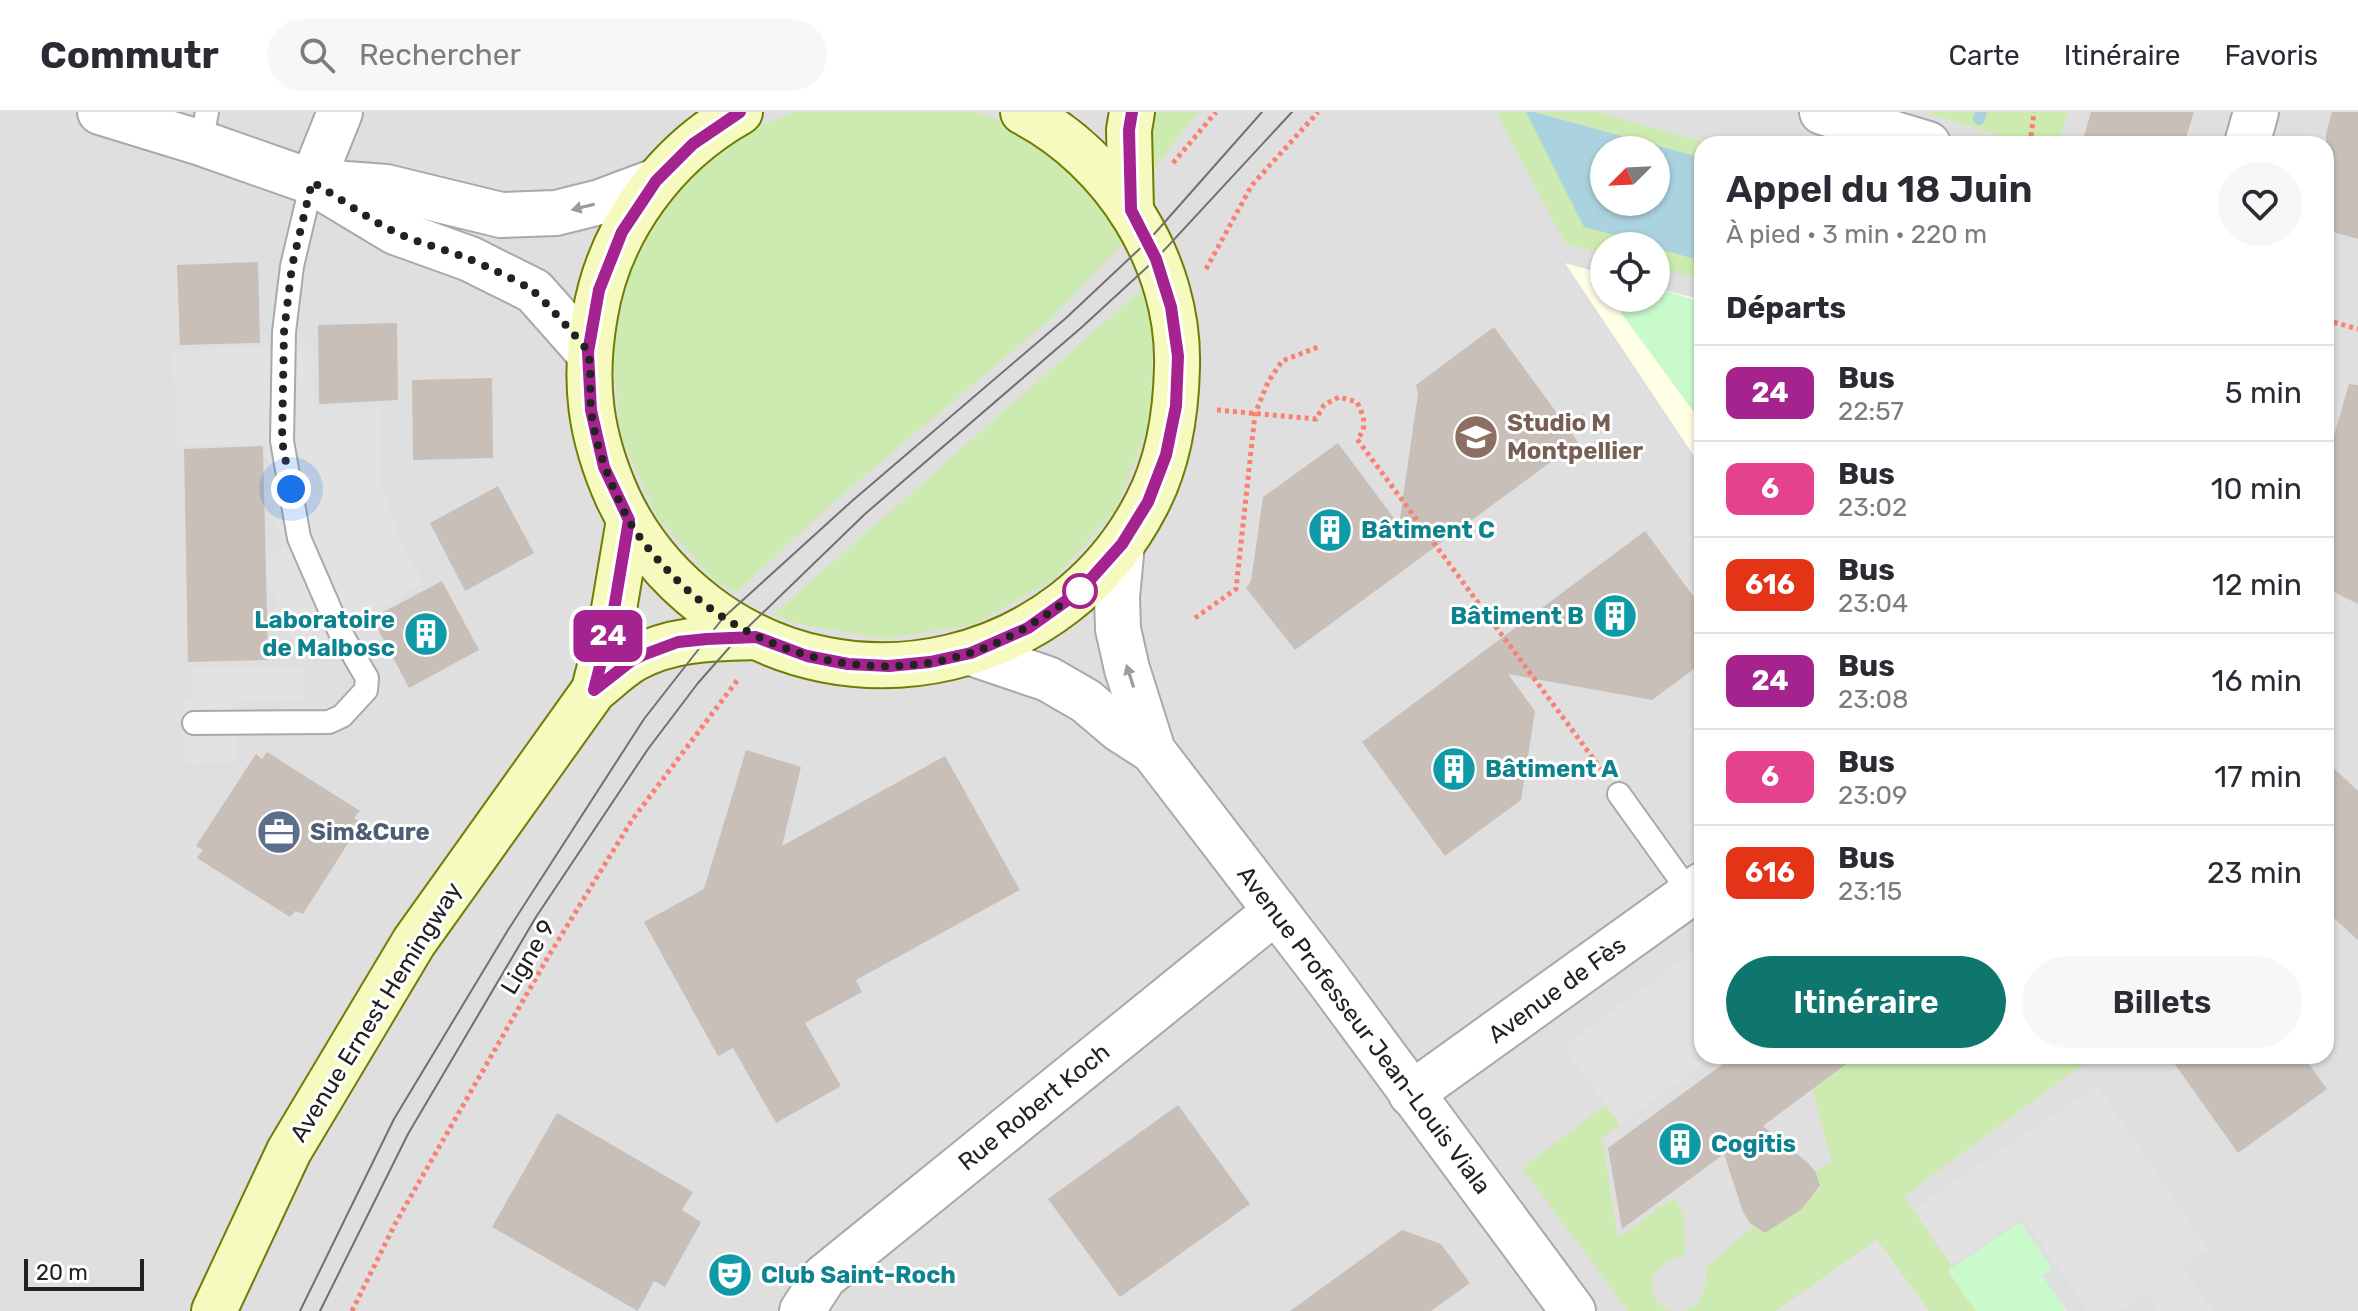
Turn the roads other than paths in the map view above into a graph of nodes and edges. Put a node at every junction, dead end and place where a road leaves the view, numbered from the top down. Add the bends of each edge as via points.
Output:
1 (100, 112) edge
2 (340, 112) edge
3 (740, 112) edge
4 (1023, 112) edge
5 (1132, 112) edge
6 (1822, 112) edge
7 (2256, 112) edge
8 (204, 128) edge
9 (1902, 136) edge
10 (2249, 136) edge
11 (656, 181) junction
12 (312, 182) junction
13 (1131, 210) junction
14 (588, 352) junction
15 (629, 520) junction
16 (1122, 544) junction
17 (762, 640) junction
18 (971, 653) junction
19 (594, 690) junction
20 (194, 723) dead end
21 (1153, 751) junction
22 (1619, 794) road end
23 (1694, 887) edge
24 (1694, 890) edge
25 (1276, 911) junction
26 (1411, 1094) junction
27 (214, 1311) edge
28 (802, 1311) edge
29 (1573, 1311) edge

1 - 8 street
2 - 12 street
3 - 11 main road via 693,144
4 - 13 main road via 1092,161
5 - 13 main road
6 - 9 street
7 - 10 street
8 - 12 street
11 -> 12 street via 556,213 501,215 386,187
11 - 14 main road via 622,232 599,290
12 - 14 street via 395,232 470,259 534,291
12 - 20 lane via 290,279 282,441 299,538 339,630 367,678 366,690 329,722
13 - 16 main road via 1156,259 1171,307 1177,369 1166,455 1148,502
14 - 15 main road via 591,410 604,467
15 - 17 main road via 687,591
15 - 19 main road, Avenue Ernest Hemingway
16 - 18 main road via 1080,591 1028,628
21 -> 16 street, Avenue Professeur Jean-Louis Viala via 1118,629
17 - 18 main road via 807,656 889,666
17 - 19 main road, Avenue Ernest Hemingway via 678,642 631,661
18 - 21 street, Avenue Professeur Jean-Louis Viala via 1048,679
19 - 27 main road, Avenue Ernest Hemingway via 414,942 289,1151
21 - 25 street, Avenue Professeur Jean-Louis Viala
22 - 23 lane
24 - 26 street, Avenue de Fès
25 - 26 street, Avenue Professeur Jean-Louis Viala
25 - 28 street, Rue Robert Koch via 824,1277
26 - 29 street, Avenue Professeur Jean-Louis Viala

